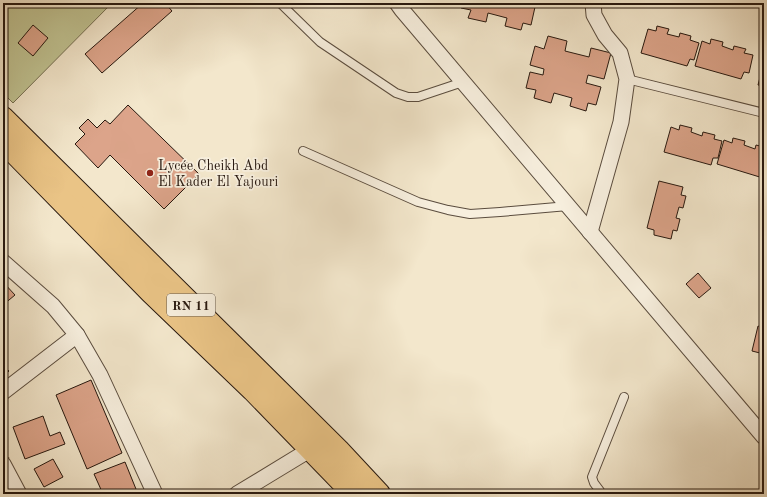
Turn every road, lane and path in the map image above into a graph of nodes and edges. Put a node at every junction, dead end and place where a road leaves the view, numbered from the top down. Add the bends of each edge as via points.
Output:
1 (280, 3) edge
2 (397, 3) edge
3 (594, 3) edge
4 (627, 79) junction
5 (463, 82) junction
6 (764, 112) edge
7 (3, 118) edge
8 (3, 142) edge
9 (303, 151) dead end
10 (568, 206) junction
11 (590, 232) junction
12 (3, 262) edge
13 (77, 335) junction
14 (3, 392) edge
15 (624, 397) dead end
16 (764, 438) edge
17 (311, 450) junction
18 (3, 464) edge
19 (600, 491) dead end
20 (19, 494) edge
21 (155, 494) edge
22 (237, 494) edge
23 (354, 494) edge
24 (379, 494) edge

1 - 5 lane via 320,42 396,93 418,97
2 - 5 street
3 - 4 street via 594,15 605,35 620,53
4 - 6 lane
4 - 11 street via 621,122
5 - 10 street
7 - 24 highway, RN 11 via 338,450
8 - 17 highway, RN 11
9 - 10 lane via 418,202 448,210 470,214
10 - 11 street
11 - 16 street
12 - 13 street via 53,306
13 - 14 street
13 - 21 street via 100,375
15 - 19 lane via 592,477
17 - 22 street
17 - 23 highway, RN 11
18 - 20 street

